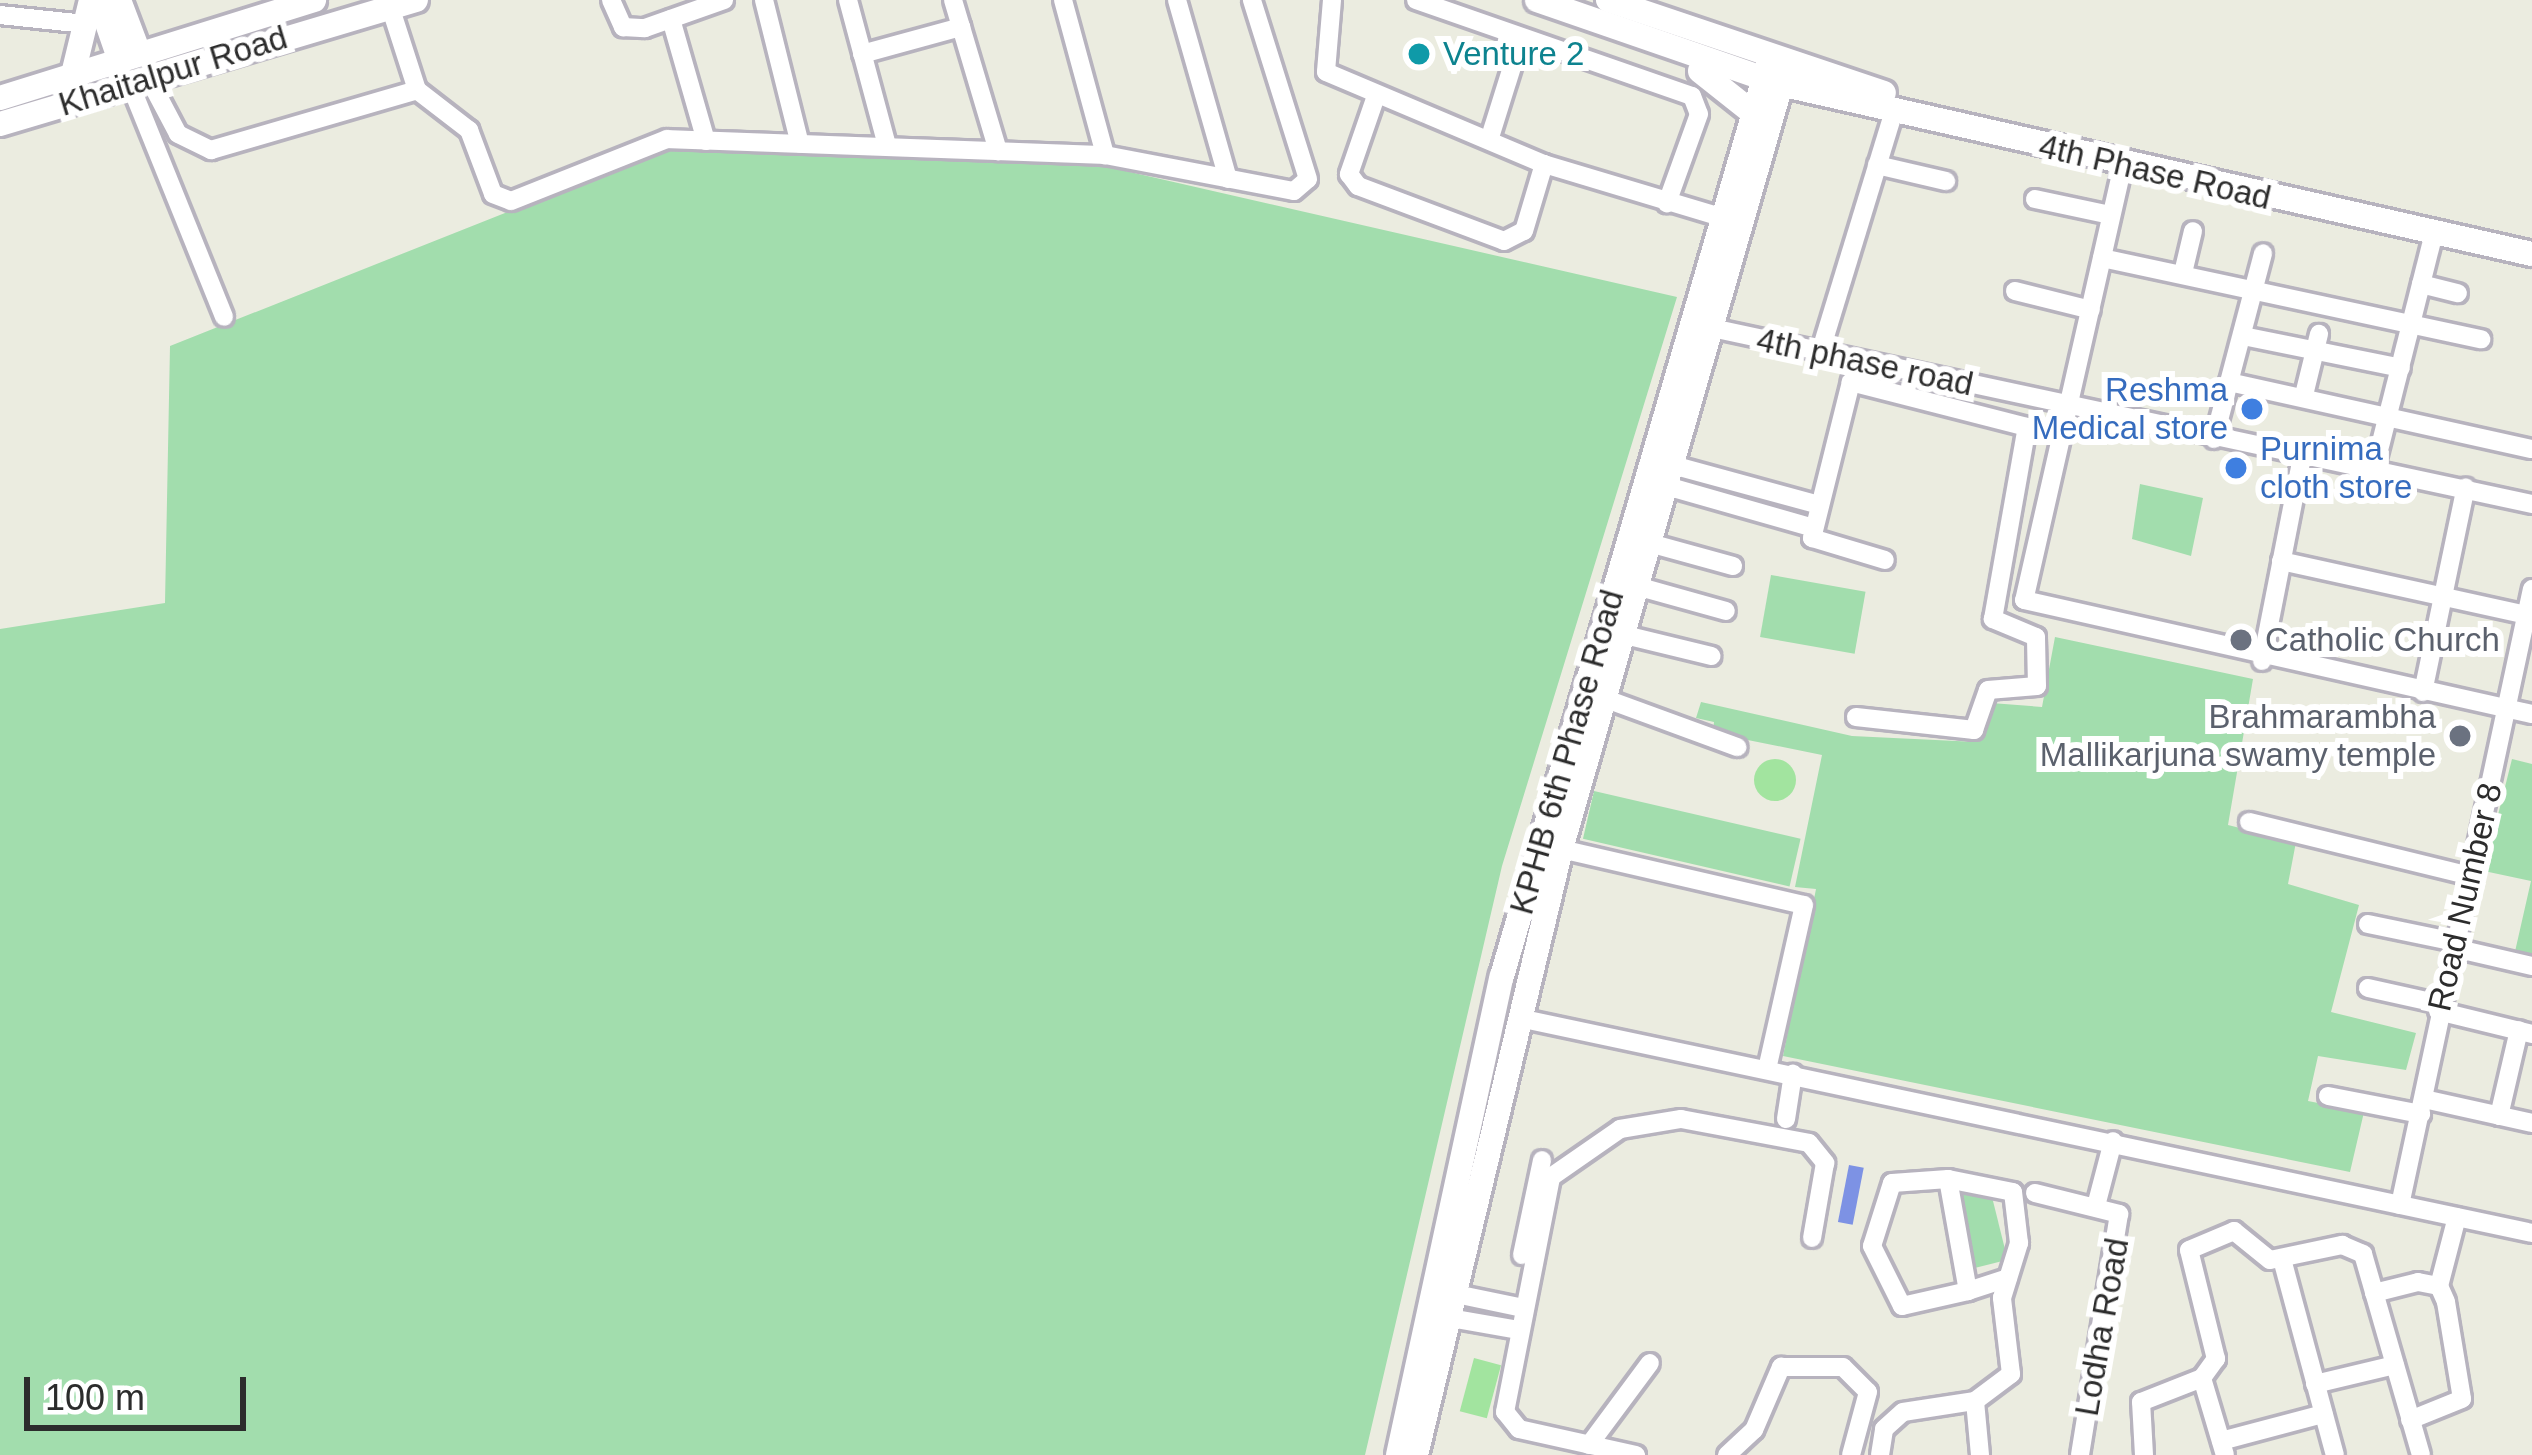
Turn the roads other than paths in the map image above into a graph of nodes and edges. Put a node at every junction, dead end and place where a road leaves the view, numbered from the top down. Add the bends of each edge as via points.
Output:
1 (119, 0) edge
2 (314, 0) edge
3 (416, 0) edge
4 (611, 0) edge
5 (724, 0) edge
6 (764, 0) edge
7 (848, 0) edge
8 (953, 0) edge
9 (1063, 0) edge
10 (1177, 0) edge
11 (1252, 0) edge
12 (1332, 0) edge
13 (1416, 0) edge
14 (1537, 0) edge
15 (1608, 0) edge
16 (287, 3) edge
17 (389, 4) edge
18 (92, 8) edge
19 (0, 15) edge
20 (671, 19) junction
21 (961, 27) junction
22 (1521, 38) junction
23 (1669, 47) junction
24 (862, 53) junction
25 (134, 68) junction
26 (1775, 71) junction
27 (73, 74) junction
28 (417, 90) junction
29 (1376, 96) junction
30 (0, 98) edge
31 (1894, 111) junction
32 (1753, 113) junction
33 (0, 124) edge
34 (1491, 134) junction
35 (706, 141) junction
36 (800, 144) junction
37 (886, 146) junction
38 (998, 151) junction
39 (1105, 155) junction
40 (1544, 164) junction
41 (1877, 165) junction
42 (2123, 165) junction
43 (1228, 179) junction
44 (1946, 181) dead end
45 (2035, 199) dead end
46 (1667, 203) junction
47 (2110, 215) junction
48 (1721, 217) junction
49 (2192, 230) dead end
50 (2434, 232) junction
51 (2532, 239) edge
52 (2263, 253) dead end
53 (2532, 254) edge
54 (2102, 258) junction
55 (2183, 274) junction
56 (2422, 284) junction
57 (2255, 288) junction
58 (2015, 291) dead end
59 (2458, 292) dead end
60 (2091, 310) junction
61 (224, 317) dead end
62 (1691, 323) junction
63 (2411, 326) junction
64 (1717, 329) junction
65 (2243, 336) junction
66 (2481, 339) dead end
67 (2317, 342) junction
68 (1820, 353) junction
69 (2401, 368) junction
70 (2230, 382) junction
71 (2304, 395) junction
72 (2068, 405) junction
73 (2389, 415) junction
74 (2214, 439) junction
75 (2532, 449) edge
76 (2302, 458) junction
77 (2375, 466) junction
78 (1673, 477) junction
79 (2466, 487) junction
80 (2532, 504) edge
81 (1820, 505) junction
82 (1814, 528) junction
83 (1653, 544) junction
84 (1885, 560) dead end
85 (2282, 561) junction
86 (1733, 566) dead end
87 (1640, 587) junction
88 (2439, 596) junction
89 (2530, 604) edge
90 (1726, 611) dead end
91 (1625, 635) junction
92 (1711, 656) dead end
93 (2262, 661) junction
94 (2422, 692) junction
95 (1606, 699) junction
96 (2506, 709) junction
97 (2532, 714) edge
98 (1856, 717) dead end
99 (1737, 747) dead end
100 (2248, 822) dead end
101 (1561, 849) junction
102 (2471, 876) junction
103 (2368, 924) dead end
104 (2455, 945) junction
105 (2532, 966) edge
106 (2368, 988) dead end
107 (2439, 1008) junction
108 (1519, 1018) junction
109 (2525, 1032) edge
110 (1767, 1069) junction
111 (1793, 1074) junction
112 (2329, 1096) dead end
113 (2423, 1106) junction
114 (2499, 1116) junction
115 (1786, 1119) dead end
116 (2532, 1123) edge
117 (2113, 1141) junction
118 (1542, 1160) dead end
119 (1948, 1179) junction
120 (2035, 1193) dead end
121 (2097, 1203) junction
122 (2400, 1205) junction
123 (2457, 1217) junction
124 (2532, 1233) edge
125 (1812, 1238) dead end
126 (2282, 1259) junction
127 (1530, 1270) junction
128 (2008, 1278) junction
129 (2438, 1286) junction
130 (1968, 1291) junction
131 (2374, 1293) junction
132 (1453, 1306) junction
133 (1523, 1308) junction
134 (1515, 1329) junction
135 (1650, 1364) dead end
136 (2395, 1365) junction
137 (2202, 1378) junction
138 (2315, 1384) junction
139 (1975, 1401) junction
140 (2323, 1414) junction
141 (2410, 1420) junction
142 (2137, 1421) junction
143 (1589, 1445) junction
144 (2223, 1448) edge
145 (1407, 1452) edge
146 (1636, 1455) edge
147 (1727, 1455) edge
148 (1851, 1455) edge
149 (1880, 1455) edge
150 (1981, 1455) edge
151 (2080, 1455) edge
152 (2130, 1455) edge
153 (2144, 1455) edge
154 (2335, 1455) edge
155 (2420, 1455) edge

1 - 25 street
2 - 16 street, Khaitalpur Road
3 - 17 street, Khaitalpur Road
4 - 20 street via 623,27
5 - 20 street
6 - 36 street
7 - 24 street
8 - 21 street
9 - 39 street
10 - 43 street
11 - 43 street via 1308,178 1294,191
12 - 29 street via 1326,72
13 - 22 street
14 - 23 street
15 - 26 street
16 - 25 street, Khaitalpur Road
17 - 25 street, Khaitalpur Road
17 - 28 street
18 - 19 street
18 - 25 street
18 - 27 street
20 - 35 street
21 - 24 street
21 - 38 street
22 - 34 street
22 - 46 street via 1700,102
23 - 26 street
23 - 32 street
24 - 37 street
25 - 27 street, Khaitalpur Road
25 - 28 street via 178,134 211,150
25 - 33 street, Khaitalpur Road
25 - 61 street
26 - 31 street, 4th Phase Road
26 - 32 street, KPHB 6th Phase Road
26 - 51 street, 4th Phase Road
26 - 64 street, KPHB 6th Phase Road
27 - 30 street, Khaitalpur Road
28 - 35 street via 469,130 493,194 511,201 667,139
29 - 34 street
29 - 40 street via 1349,174 1358,186 1504,241 1523,231
31 - 41 street
31 - 42 street, 4th Phase Road
32 - 48 street, KPHB 6th Phase Road
34 - 40 street
35 - 36 street
36 - 37 street
37 - 38 street
38 - 39 street
39 - 43 street
40 - 46 street
41 - 44 street
41 - 68 street
42 - 47 street
42 - 50 street, 4th Phase Road
45 - 47 street
46 - 48 street
47 - 54 street
48 - 62 street, KPHB 6th Phase Road
49 - 55 street
50 - 53 street, 4th Phase Road
50 - 56 street
52 - 57 street
54 - 55 street
54 - 60 street
55 - 57 street
56 - 59 street
56 - 63 street
57 - 63 street
57 - 65 street
58 - 60 street
60 - 72 street
62 - 64 street, 4th phase road
62 - 145 street, KPHB 6th Phase Road via 1502,976
63 - 66 street
63 - 69 street
64 - 68 street, 4th phase road
64 - 78 street, KPHB 6th Phase Road
65 - 67 street
65 - 70 street
67 - 69 street
67 - 71 street
68 - 72 street, 4th phase road
69 - 73 street
70 - 71 street
70 - 74 street
71 - 73 street
72 - 74 street, 4th phase road
72 - 93 street via 2021,586 2035,608
73 - 75 street
73 - 77 street
74 - 76 street, 4th phase road
76 - 77 street, 4th phase road
76 - 85 street
77 - 79 street, 4th phase road
78 - 81 street
78 - 82 street
78 - 83 street, KPHB 6th Phase Road
79 - 80 street, 4th phase road
79 - 88 street
81 - 82 street
81 - 98 street via 1851,382 2027,427 1993,619 2036,637 2037,686 1988,690 1974,730
82 - 84 street via 1814,545
83 - 86 street
83 - 87 street, KPHB 6th Phase Road
85 - 88 street
85 - 93 street
87 - 90 street
87 - 91 street, KPHB 6th Phase Road
88 - 89 street
88 - 94 street
89 - 96 street, Road Number 8
91 - 92 street
91 - 95 street, KPHB 6th Phase Road
93 - 94 street
94 - 96 street
95 - 99 street
95 - 101 street, KPHB 6th Phase Road
96 - 97 street
96 - 102 street, Road Number 8
100 - 102 street
101 - 108 street, KPHB 6th Phase Road
101 - 110 street via 1804,905
102 - 104 street, Road Number 8
103 - 104 street
104 - 105 street
104 - 107 street, Road Number 8
106 - 107 street
107 - 109 street
107 - 113 street, Road Number 8
108 - 110 street
108 - 132 street, KPHB 6th Phase Road
109 - 114 street
110 - 111 street
111 - 115 street
111 - 117 street
112 - 113 street
113 - 114 street
113 - 122 street, Road Number 8
114 - 116 street
117 - 121 street
117 - 122 street
118 - 127 street via 1522,1255
119 - 128 street via 2013,1192 2019,1243
119 - 130 street
119 - 130 street via 1892,1183 1872,1246 1903,1306
120 - 121 street, Lodha Road
121 - 151 street, Lodha Road via 2120,1223
122 - 123 street
123 - 124 street
123 - 129 street
125 - 127 street via 1822,1153 1681,1119 1620,1129 1551,1178
126 - 131 street via 2355,1248
126 - 137 street via 2244,1232 2193,1243 2216,1359
126 - 138 street
127 - 133 street
128 - 130 street
128 - 139 street via 2011,1375
129 - 131 street
129 - 141 street via 2462,1399
131 - 136 street
132 - 133 street
132 - 134 street
132 - 145 street, KPHB 6th Phase Road
133 - 134 street
134 - 143 street via 1508,1423
135 - 143 street
136 - 138 street
136 - 141 street
137 - 142 street via 2151,1393
137 - 144 street
138 - 140 street
139 - 149 street via 1903,1412 1884,1429
139 - 150 street
140 - 144 street
140 - 154 street
141 - 155 street
142 - 152 street
142 - 153 street
143 - 146 street
147 - 148 street via 1754,1430 1781,1367 1843,1367 1868,1392

